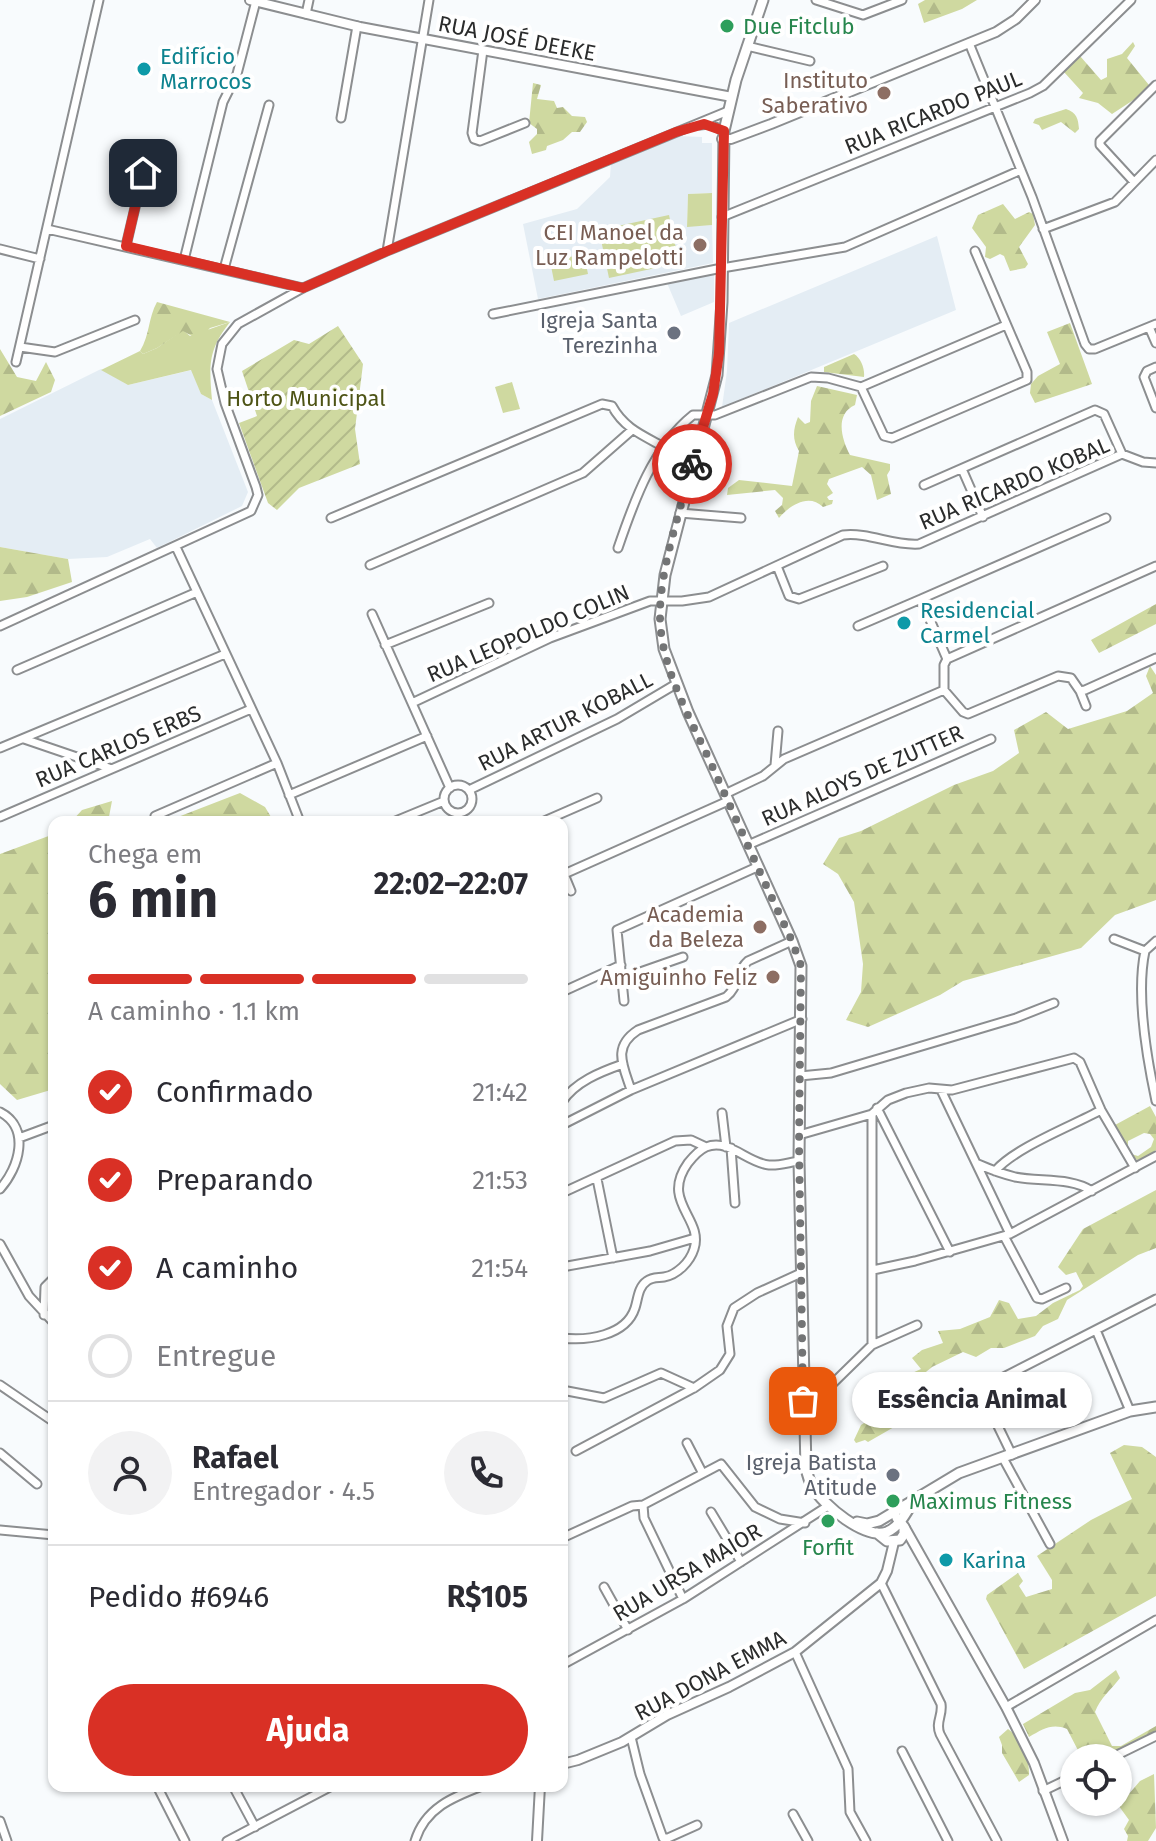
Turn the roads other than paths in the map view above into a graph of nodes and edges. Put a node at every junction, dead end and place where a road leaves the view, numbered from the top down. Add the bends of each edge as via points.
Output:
1 (99, 0) edge
2 (309, 0) edge
3 (429, 0) edge
4 (763, 0) edge
5 (816, 0) edge
6 (902, 0) edge
7 (1035, 0) edge
8 (1131, 0) edge
9 (253, 1) edge
10 (306, 14) junction
11 (357, 26) junction
12 (422, 38) junction
13 (969, 43) junction
14 (747, 46) junction
15 (483, 50) junction
16 (810, 61) dead end
17 (1156, 85) edge
18 (732, 97) junction
19 (269, 105) dead end
20 (995, 107) junction
21 (728, 111) junction
22 (341, 118) dead end
23 (525, 123) dead end
24 (694, 126) junction
25 (723, 135) junction
26 (149, 148) dead end
27 (1156, 160) edge
28 (1021, 170) junction
29 (1134, 182) junction
30 (722, 217) junction
31 (47, 229) junction
32 (1043, 229) junction
33 (126, 246) junction
34 (0, 249) edge
35 (387, 251) junction
36 (975, 251) dead end
37 (40, 259) junction
38 (184, 260) junction
39 (722, 268) junction
40 (224, 269) junction
41 (303, 288) junction
42 (493, 314) dead end
43 (135, 320) dead end
44 (1006, 325) junction
45 (1153, 326) edge
46 (1156, 343) edge
47 (20, 347) junction
48 (16, 362) dead end
49 (1156, 367) edge
50 (861, 387) junction
51 (1156, 408) edge
52 (707, 415) junction
53 (632, 430) junction
54 (664, 447) junction
55 (1122, 454) junction
56 (1156, 463) edge
57 (962, 469) junction
58 (924, 485) dead end
59 (680, 513) junction
60 (983, 517) junction
61 (331, 518) dead end
62 (741, 518) dead end
63 (1106, 518) dead end
64 (176, 547) junction
65 (618, 548) dead end
66 (370, 565) dead end
67 (777, 566) junction
68 (883, 566) dead end
69 (1156, 566) edge
70 (197, 592) junction
71 (921, 599) junction
72 (661, 600) junction
73 (489, 603) dead end
74 (372, 614) dead end
75 (0, 626) edge
76 (858, 626) dead end
77 (385, 645) junction
78 (225, 654) junction
79 (1156, 658) edge
80 (947, 659) junction
81 (17, 670) dead end
82 (676, 684) junction
83 (944, 690) junction
84 (1080, 691) junction
85 (412, 703) junction
86 (1086, 706) dead end
87 (251, 709) junction
88 (778, 731) dead end
89 (427, 736) junction
90 (24, 739) junction
91 (991, 739) dead end
92 (0, 748) edge
93 (277, 763) junction
94 (775, 765) junction
95 (110, 769) junction
96 (450, 788) junction
97 (469, 790) junction
98 (289, 795) junction
99 (726, 797) junction
100 (597, 798) dead end
101 (444, 801) junction
102 (464, 812) junction
103 (155, 816) dead end
104 (298, 816) edge
105 (408, 816) edge
106 (466, 816) edge
107 (556, 816) edge
108 (0, 817) edge
109 (748, 845) junction
110 (757, 867) junction
111 (568, 872) edge
112 (568, 885) edge
113 (571, 891) dead end
114 (1114, 939) dead end
115 (792, 941) junction
116 (1156, 941) edge
117 (1145, 951) junction
118 (683, 957) dead end
119 (621, 965) junction
120 (623, 978) junction
121 (568, 989) edge
122 (624, 1001) dead end
123 (1054, 1003) dead end
124 (802, 1019) junction
125 (623, 1064) junction
126 (800, 1076) junction
127 (631, 1090) junction
128 (941, 1090) junction
129 (568, 1094) edge
130 (1156, 1101) edge
131 (1101, 1110) junction
132 (874, 1111) junction
133 (0, 1112) edge
134 (722, 1113) dead end
135 (568, 1122) edge
136 (48, 1127) edge
137 (799, 1135) junction
138 (19, 1138) junction
139 (706, 1147) junction
140 (729, 1147) junction
141 (1156, 1156) edge
142 (799, 1161) junction
143 (978, 1164) junction
144 (1135, 1168) junction
145 (995, 1171) junction
146 (597, 1179) junction
147 (0, 1189) edge
148 (568, 1191) edge
149 (1092, 1191) junction
150 (735, 1203) dead end
151 (1007, 1235) junction
152 (695, 1238) junction
153 (0, 1244) edge
154 (950, 1252) junction
155 (613, 1258) junction
156 (568, 1266) edge
157 (873, 1270) junction
158 (801, 1273) junction
159 (48, 1284) edge
160 (1066, 1288) dead end
161 (1156, 1299) edge
162 (44, 1315) junction
163 (48, 1318) edge
164 (917, 1325) dead end
165 (1096, 1330) junction
166 (568, 1338) edge
167 (872, 1345) junction
168 (0, 1385) edge
169 (694, 1388) junction
170 (980, 1389) junction
171 (568, 1391) edge
172 (803, 1401) junction
173 (1156, 1407) edge
174 (1130, 1411) junction
175 (48, 1418) edge
176 (916, 1422) dead end
177 (687, 1443) dead end
178 (576, 1451) dead end
179 (0, 1453) edge
180 (1008, 1456) junction
181 (702, 1472) junction
182 (37, 1484) dead end
183 (912, 1503) junction
184 (643, 1505) junction
185 (828, 1506) junction
186 (711, 1512) dead end
187 (890, 1516) junction
188 (846, 1519) junction
189 (879, 1521) junction
190 (805, 1523) junction
191 (902, 1524) junction
192 (0, 1530) edge
193 (877, 1533) junction
194 (48, 1534) edge
195 (568, 1535) edge
196 (897, 1541) junction
197 (1050, 1544) dead end
198 (915, 1546) junction
199 (888, 1559) junction
200 (741, 1562) junction
201 (881, 1583) junction
202 (604, 1587) dead end
203 (683, 1599) junction
204 (1156, 1620) edge
205 (628, 1630) junction
206 (795, 1652) junction
207 (568, 1662) edge
208 (1006, 1707) junction
209 (1156, 1736) edge
210 (631, 1737) junction
211 (1132, 1748) edge
212 (902, 1751) dead end
213 (568, 1762) edge
214 (1060, 1783) edge
215 (1043, 1791) junction
216 (160, 1792) edge
217 (236, 1792) edge
218 (321, 1792) edge
219 (468, 1792) edge
220 (540, 1792) edge
221 (317, 1794) joint
222 (793, 1814) dead end
223 (0, 1821) edge
224 (697, 1825) dead end
225 (255, 1827) junction
226 (7, 1838) edge
227 (17, 1841) edge
228 (185, 1841) edge
229 (227, 1841) edge
230 (415, 1841) edge
231 (537, 1841) edge
232 (808, 1841) edge
233 (866, 1841) edge
234 (948, 1841) edge
235 (997, 1841) edge
236 (1063, 1841) edge

1 - 31 street
2 - 10 street
3 - 12 street
4 - 14 main road
5 - 6 street via 863,15
7 - 13 street via 1006,26
8 - 20 street, RUA RICARDO PAUL via 1043,86
9 - 10 street, RUA JOSÉ DEEKE
9 - 38 street
10 - 11 street, RUA JOSÉ DEEKE
11 - 12 street, RUA JOSÉ DEEKE
11 - 22 street
12 - 15 street, RUA JOSÉ DEEKE
12 - 35 street
13 - 20 street
13 - 25 street via 731,139
14 - 16 street
14 - 18 main road
15 - 18 street, RUA JOSÉ DEEKE
15 - 23 street via 474,139
17 - 29 street via 1100,141
18 - 21 main road
19 - 40 street
20 - 28 street
20 - 30 street, RUA RICARDO PAUL
21 - 24 street
21 - 25 main road
24 - 25 street via 709,124
24 - 35 street
25 - 30 main road
26 - 33 street
27 - 29 street
28 - 32 street
28 - 39 street via 845,247
29 - 32 street via 1115,202
30 - 39 main road
31 - 33 street
31 - 37 street
32 - 45 street via 1089,349
33 - 38 street
34 - 37 street
35 - 41 street
36 - 44 street
37 - 47 street
38 - 40 street
39 - 42 street
39 - 52 main road via 717,375
40 - 41 street
41 - 64 street via 238,324 219,353 219,380 258,495 254,505
43 - 47 street via 55,352
44 - 50 street
44 - 50 street via 1027,380 892,438 884,436
45 - 46 street
47 - 48 street
49 - 51 street via 1144,377
50 - 52 street via 811,377
52 - 54 street via 693,415
52 - 59 main road
53 - 54 street
53 - 61 street via 612,406 602,404
53 - 66 street via 583,473
54 - 65 street
55 - 56 street, RUA RICARDO KOBAL
55 - 57 street via 1104,414 1095,410
55 - 60 street, RUA RICARDO KOBAL
57 - 58 street
57 - 60 street
59 - 62 street
59 - 72 main road
60 - 67 street, RUA RICARDO KOBAL via 919,544 843,535
63 - 71 street
64 - 70 street
64 - 75 street
67 - 68 street via 794,599
67 - 72 street, RUA RICARDO KOBAL via 709,597
69 - 80 street
70 - 78 street
70 - 81 street
71 - 76 street
71 - 80 street
72 - 82 main road via 664,649
72 - 85 street, RUA LEOPOLDO COLIN via 550,638
73 - 77 street
74 - 77 street, RUA LEOPOLDO COLIN
77 - 85 street, RUA LEOPOLDO COLIN
78 - 87 street
78 - 90 street
79 - 84 street
80 - 83 street
82 - 97 street, RUA ARTUR KOBALL via 617,719
82 - 99 main road
83 - 84 street via 968,714 1058,676 1071,678
83 - 94 street
84 - 86 street
85 - 89 street
87 - 93 street
87 - 95 street, RUA CARLOS ERBS
88 - 94 street
89 - 96 street
89 - 98 street
90 - 92 street
90 - 95 street
91 - 109 street, RUA ALOYS DE ZUTTER
93 - 98 street
93 - 103 street
94 - 99 street
95 - 108 street, RUA CARLOS ERBS
96 - 97 street via 460,785
96 - 101 street
97 - 102 street via 473,799
98 - 104 street
99 - 109 main road
99 - 111 street
100 - 107 street
101 - 102 street via 454,812
101 - 105 street
102 - 106 street
109 - 110 main road
110 - 115 main road
110 - 119 street via 617,930
112 - 113 street
114 - 117 street
115 - 124 main road via 801,966
115 - 125 street via 742,966 726,997 626,1038
116 - 117 street
117 - 130 street via 1145,1030
118 - 120 street
119 - 120 street
119 - 121 street
120 - 122 street
123 - 126 street via 831,1073
124 - 126 main road
124 - 127 street
125 - 127 street
125 - 129 street
126 - 137 main road
127 - 135 street
128 - 131 street via 1077,1059
128 - 132 street via 906,1093
128 - 143 street
131 - 144 street
131 - 145 street
132 - 137 street
132 - 154 street
132 - 157 street
133 - 138 street via 12,1119
134 - 140 street
136 - 138 street
137 - 142 main road
138 - 147 street via 15,1170
139 - 140 street
139 - 146 street via 691,1140 675,1141
139 - 152 street via 683,1172 678,1192
140 - 142 street via 768,1165
140 - 150 street
141 - 144 street
142 - 158 main road
143 - 145 street
143 - 151 street
144 - 149 street
145 - 149 street
146 - 148 street
146 - 155 street
149 - 151 street
151 - 154 street
151 - 160 street via 1037,1298
152 - 155 street
152 - 166 street via 682,1267 643,1284 628,1322 598,1336
153 - 162 street
154 - 157 street
155 - 156 street
157 - 167 street
158 - 169 street via 734,1308 727,1326 729,1359
158 - 172 main road
159 - 162 street
161 - 165 street
162 - 163 street
164 - 167 street
165 - 170 street
165 - 174 street
167 - 172 street via 825,1391
168 - 175 street
169 - 171 street via 661,1373 604,1398
169 - 178 street
170 - 176 street
170 - 180 street
172 - 185 main road via 806,1469 812,1487
173 - 174 main road
174 - 180 main road
177 - 181 street
179 - 182 street
180 - 183 main road via 945,1479
180 - 197 street
181 - 184 street
181 - 190 street via 721,1464 755,1507
183 - 187 main road
183 - 191 main road
184 - 195 street
184 - 203 street via 644,1518
185 - 188 main road
185 - 190 street, RUA URSA MAIOR
186 - 200 street
187 - 189 main road
187 - 191 main road
188 - 189 main road
188 - 193 main road
189 - 193 main road
190 - 200 street, RUA URSA MAIOR
191 - 193 main road
191 - 196 main road via 904,1534
191 - 198 street
192 - 194 street
193 - 196 main road
193 - 199 street
196 - 198 street
196 - 199 street
198 - 208 street
199 - 201 street
200 - 203 street, RUA URSA MAIOR
201 - 206 street, RUA DONA EMMA
201 - 235 street via 941,1704 940,1734
202 - 205 street
203 - 205 street, RUA URSA MAIOR
204 - 208 street
205 - 207 street, RUA URSA MAIOR
206 - 210 street, RUA DONA EMMA
206 - 233 street via 848,1769 850,1812
208 - 215 street
209 - 211 street
210 - 213 street, RUA DONA EMMA
210 - 224 street via 663,1838
212 - 234 street
214 - 215 street
215 - 236 street
216 - 228 street
217 - 225 street
218 - 221 street
219 - 230 street via 441,1803
220 - 231 street
221 - 225 street
222 - 232 street
223 - 226 street
225 - 229 street
226 - 227 street

